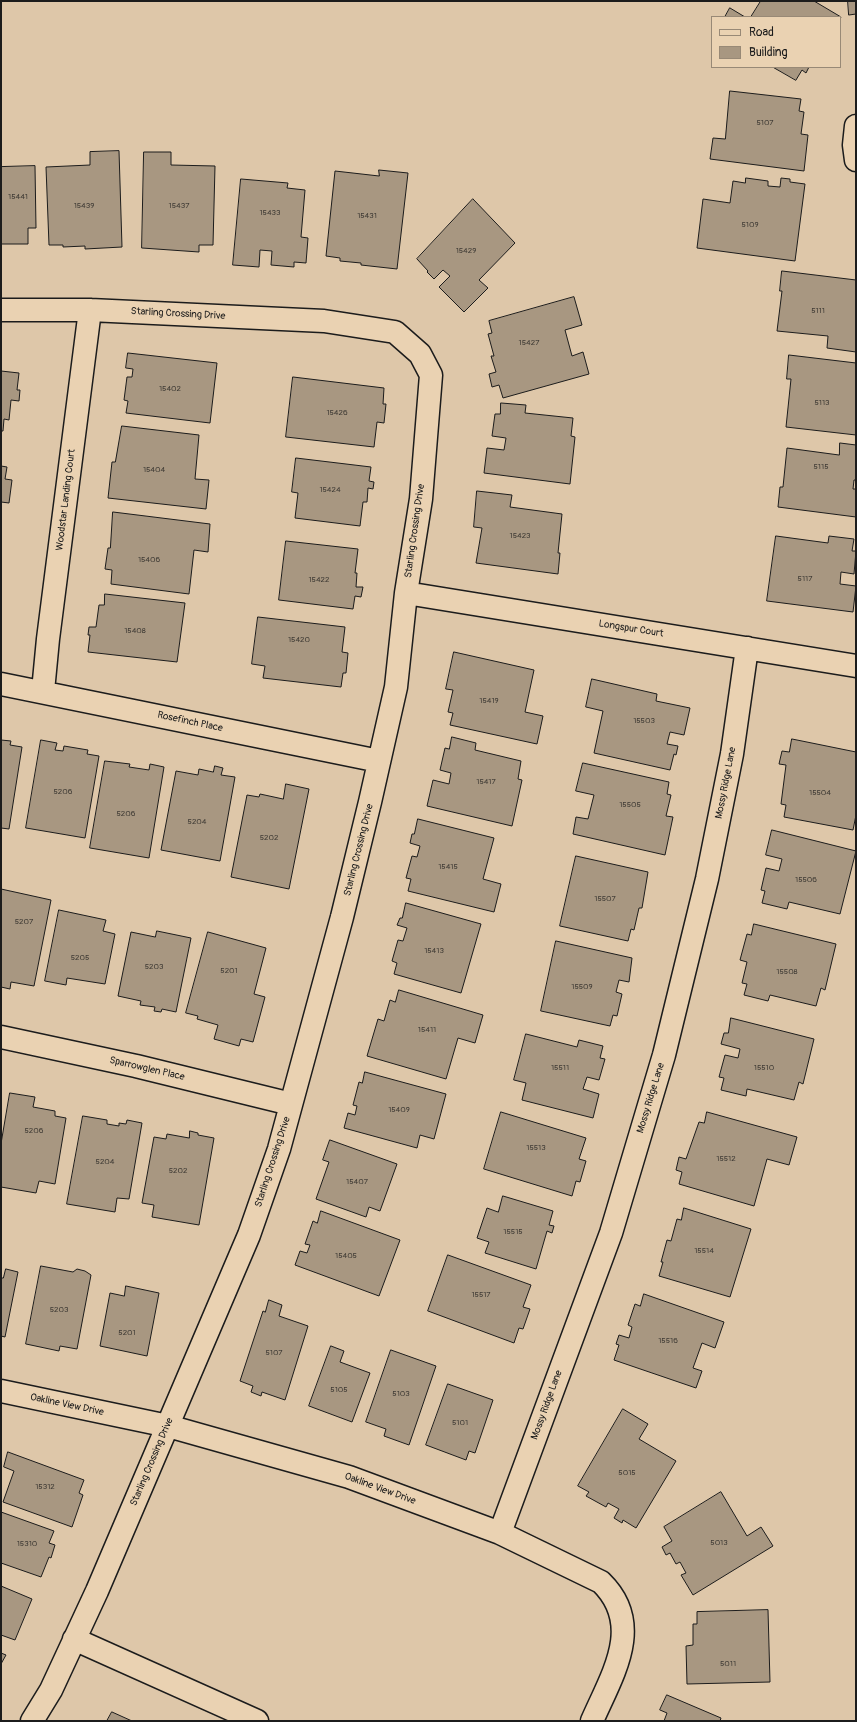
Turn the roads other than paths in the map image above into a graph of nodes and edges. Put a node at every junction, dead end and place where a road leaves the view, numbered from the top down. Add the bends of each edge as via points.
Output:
1 (856, 126) edge
2 (856, 160) edge
3 (1, 310) edge
4 (90, 310) junction
5 (406, 593) junction
6 (748, 648) junction
7 (856, 666) edge
8 (1, 684) edge
9 (43, 691) junction
10 (379, 761) junction
11 (1, 1037) edge
12 (291, 1104) junction
13 (1, 1391) edge
14 (168, 1426) junction
15 (500, 1532) junction
16 (74, 1639) junction
17 (32, 1721) edge
18 (257, 1721) edge
19 (592, 1721) edge

1 - 2 street
3 - 4 street, Starling Crossing Drive
4 - 5 street, Starling Crossing Drive via 324,321 395,332 420,354 431,375 421,499
4 - 9 street, Woodstar Landing Court
5 - 6 street, Longspur Court
5 - 10 street, Starling Crossing Drive via 396,687
6 - 7 street, Longspur Court
6 - 15 street, Mossy Ridge Lane via 732,754 707,879 664,1055 611,1233
8 - 9 street, Rosefinch Place
9 - 10 street, Rosefinch Place
10 - 12 street, Starling Crossing Drive via 342,917
11 - 12 street, Sparrowglen Place via 136,1066
12 - 14 street, Starling Crossing Drive via 279,1149 249,1235
13 - 14 street, Oakline View Drive
14 - 15 street, Oakline View Drive via 349,1477
14 - 16 street, Starling Crossing Drive
15 - 19 street, Oakline View Drive via 601,1582 616,1600 624,1622 622,1645
16 - 17 street, Starling Crossing Drive via 51,1690
16 - 18 street

